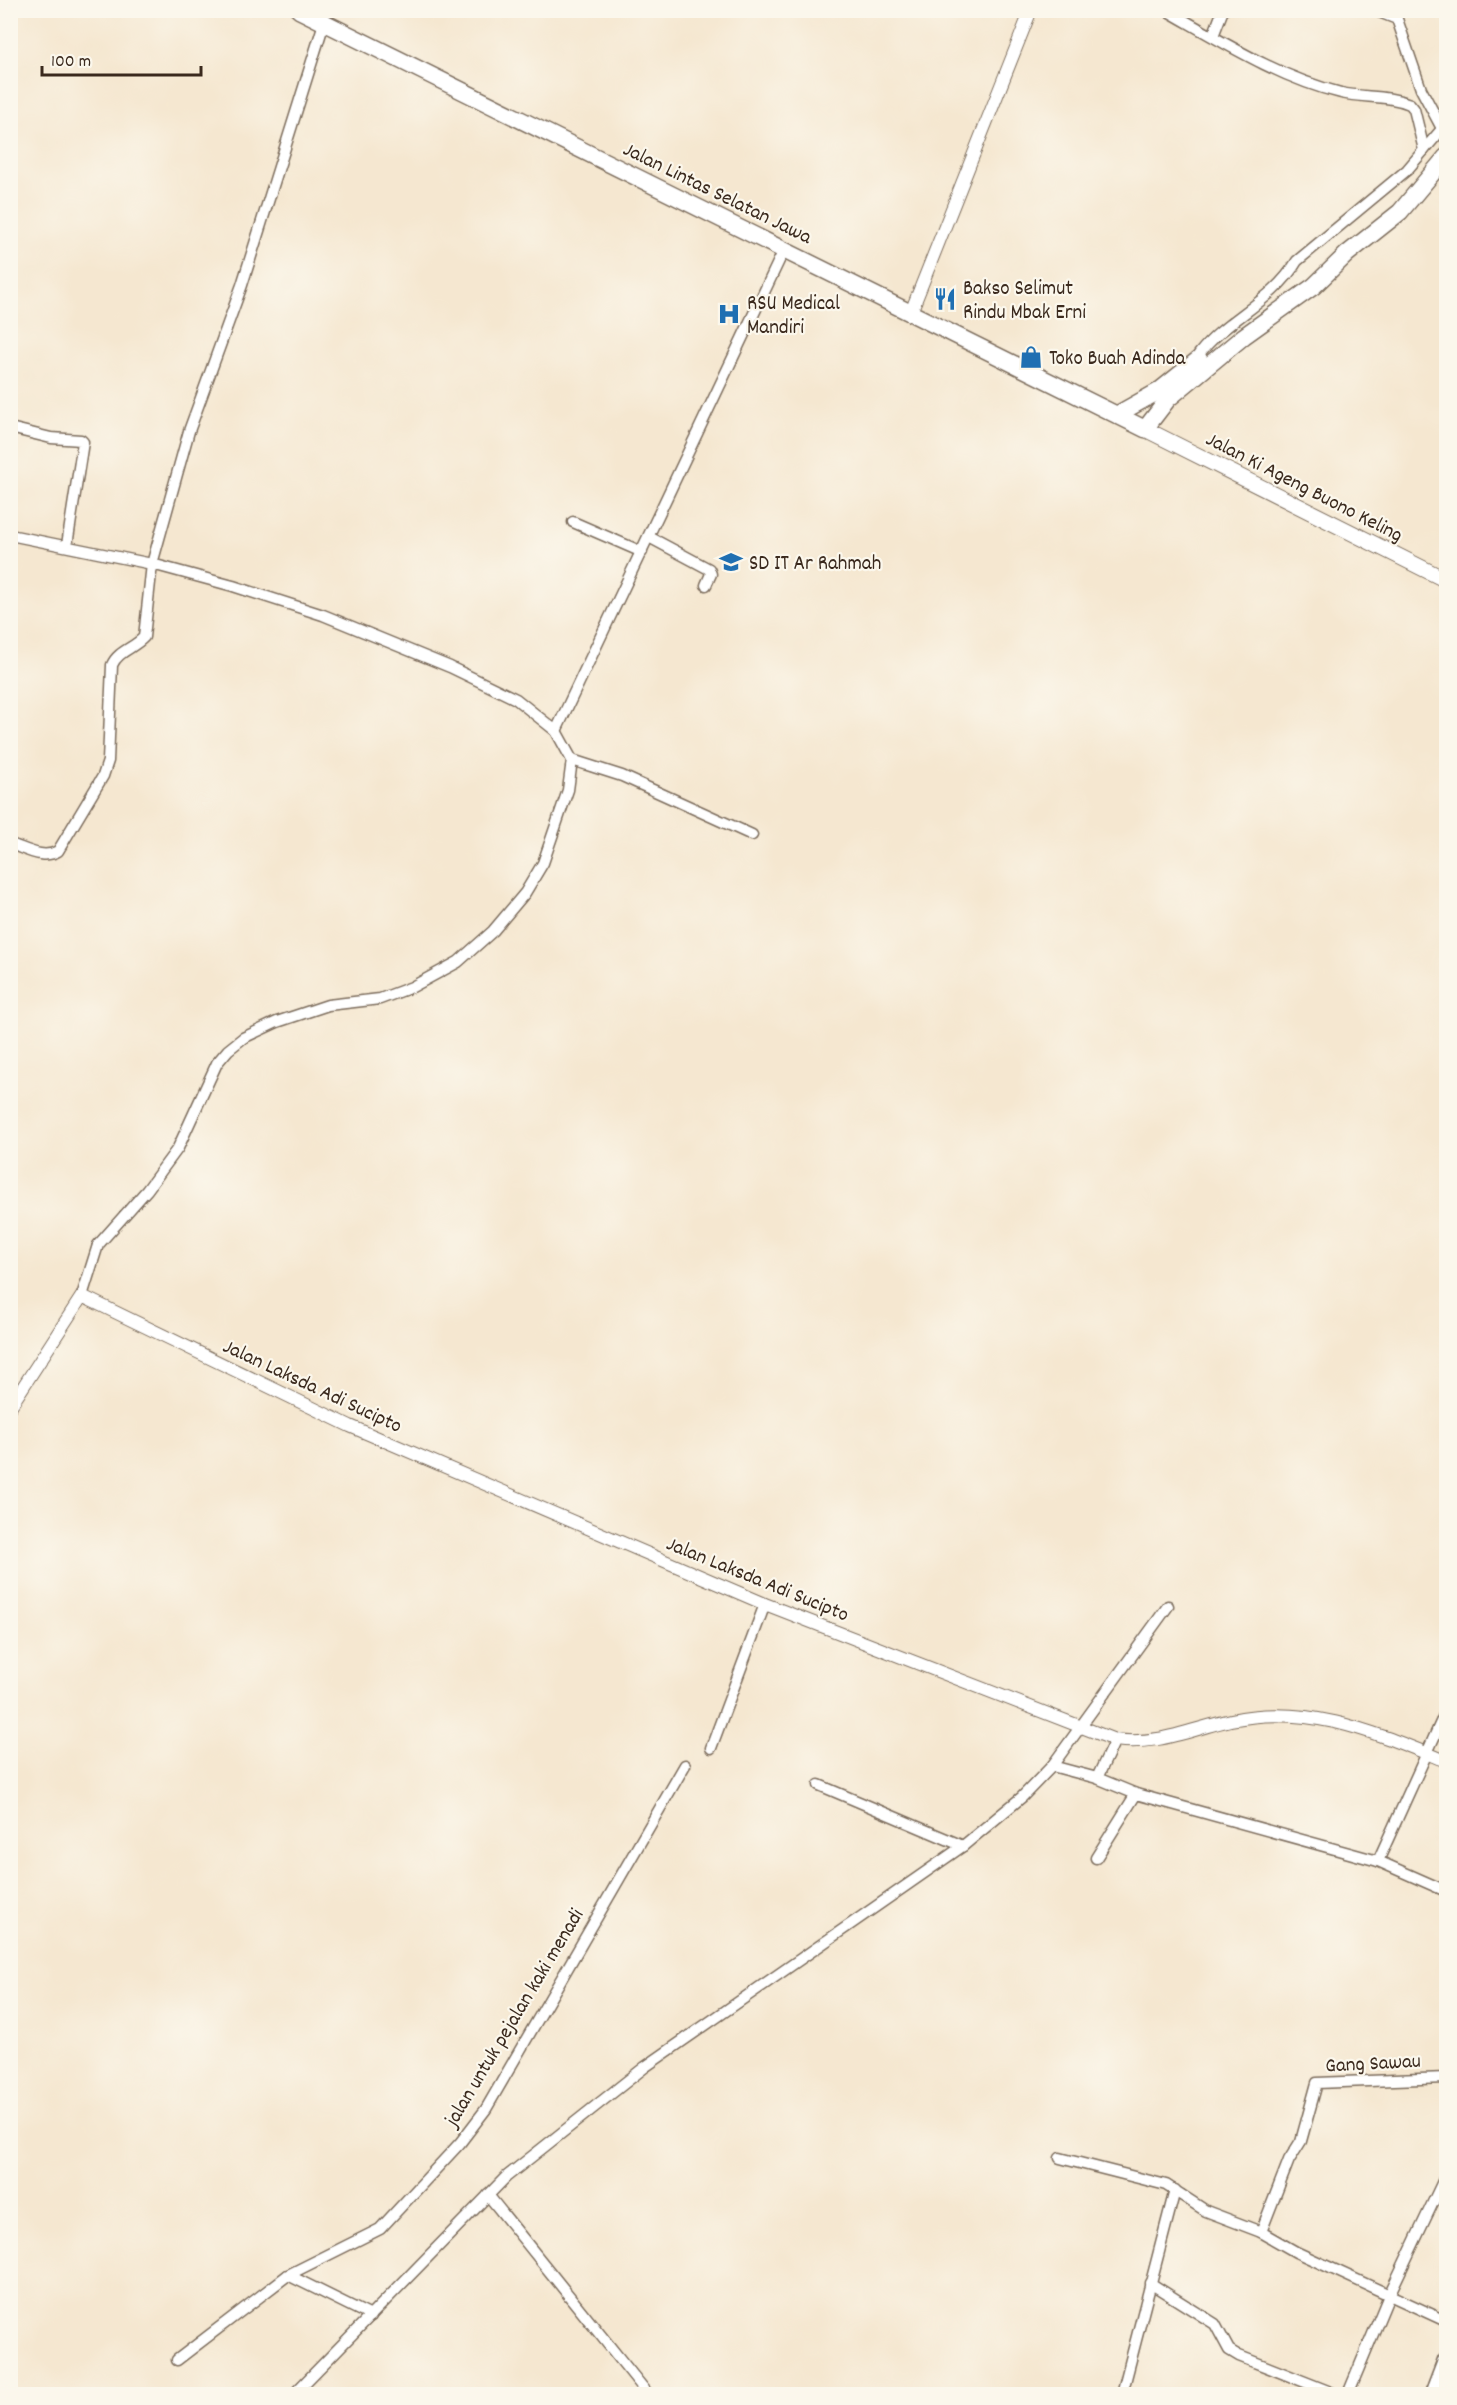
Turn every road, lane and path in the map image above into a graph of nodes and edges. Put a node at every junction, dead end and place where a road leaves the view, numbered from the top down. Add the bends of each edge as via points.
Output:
1 (299, 10) edge
2 (1031, 10) edge
3 (1166, 10) edge
4 (1223, 10) edge
5 (1374, 10) edge
6 (324, 23) junction
7 (1213, 36) junction
8 (1444, 132) edge
9 (1424, 150) junction
10 (1446, 157) edge
11 (784, 250) junction
12 (911, 312) junction
13 (1203, 363) junction
14 (1118, 414) junction
15 (10, 428) edge
16 (1145, 429) junction
17 (573, 522) dead end
18 (10, 535) edge
19 (649, 537) junction
20 (67, 545) junction
21 (642, 552) junction
22 (152, 564) junction
23 (1446, 580) edge
24 (706, 585) dead end
25 (556, 731) junction
26 (572, 760) junction
27 (752, 835) dead end
28 (10, 844) edge
29 (82, 1296) junction
30 (10, 1407) edge
31 (765, 1604) junction
32 (1168, 1606) dead end
33 (1446, 1711) edge
34 (1081, 1727) junction
35 (1115, 1740) junction
36 (711, 1748) dead end
37 (1425, 1753) junction
38 (1446, 1761) edge
39 (685, 1765) dead end
40 (1052, 1766) junction
41 (1097, 1778) junction
42 (819, 1785) dead end
43 (1136, 1794) junction
44 (963, 1846) junction
45 (1096, 1858) dead end
46 (1378, 1861) junction
47 (1446, 1891) edge
48 (1446, 2078) edge
49 (1060, 2158) dead end
50 (1446, 2175) edge
51 (1175, 2190) junction
52 (488, 2195) junction
53 (1261, 2232) junction
54 (288, 2275) junction
55 (1150, 2283) junction
56 (1390, 2293) junction
57 (371, 2316) junction
58 (1446, 2320) edge
59 (177, 2360) dead end
60 (1446, 2360) edge
61 (294, 2394) edge
62 (648, 2394) edge
63 (1122, 2394) edge
64 (1334, 2394) edge
65 (1348, 2394) edge
66 (1433, 2394) edge

1 - 6 highway, Jalan Lintas Selatan Jawa
2 - 12 street
3 - 7 street
4 - 7 street
5 - 8 street via 1396,19 1421,89
6 - 11 highway, Jalan Lintas Selatan Jawa
6 - 22 street via 242,285 189,431
7 - 9 street via 1264,64 1342,93 1410,104
8 - 9 street
9 - 13 street via 1407,170 1297,261 1263,301 1211,340 1199,354
10 - 13 highway via 1400,212
11 - 12 highway, Jalan Lintas Selatan Jawa
11 - 19 street
12 - 14 highway, Jalan Lintas Selatan Jawa
13 - 14 highway
13 - 16 highway
14 - 16 highway, Jalan Lintas Selatan Jawa
15 - 20 street via 83,442
16 - 23 main road, Jalan Ki Ageng Buono Keling
17 - 21 street
18 - 20 street
19 - 21 street
19 - 24 street via 709,569
20 - 22 street
21 - 25 street
22 - 25 street via 323,615 450,667 516,699
22 - 28 street via 144,637 115,658 112,665 108,761 103,776 58,850 50,856
25 - 26 street
26 - 27 street via 622,776
26 - 29 street via 568,790 543,863 525,893 493,931 458,962 380,999 328,1005 277,1022 228,1050 217,1063 178,1148 98,1245
29 - 30 street
29 - 31 street, Jalan Laksda Adi Sucipto via 350,1426
31 - 34 street, Jalan Laksda Adi Sucipto
31 - 36 street
32 - 34 street
33 - 37 street
34 - 35 street, Jalan Laksda Adi Sucipto
34 - 40 street
35 - 37 street, Jalan Laksda Adi Sucipto via 1150,1742 1231,1720 1301,1715 1350,1725
35 - 41 street
37 - 38 street, Jalan Laksda Adi Sucipto
37 - 46 street
39 - 54 street, jalan untuk pejalan kaki menadi via 486,2109 380,2229
40 - 41 street
40 - 44 street
41 - 43 street
42 - 44 street
43 - 45 street
43 - 46 street
44 - 52 street via 645,2067 506,2176
46 - 47 street
48 - 53 street, Gang Sawau via 1317,2083 1301,2142 1286,2168
49 - 51 street
50 - 56 street
51 - 53 street via 1206,2211
51 - 55 street
52 - 57 street
52 - 62 street
53 - 56 street via 1296,2252
54 - 57 street
54 - 59 street, jalan untuk pejalan kaki menadi
55 - 63 street
55 - 64 street via 1215,2324 1229,2350
56 - 58 street
56 - 65 street
57 - 61 street
60 - 66 highway

